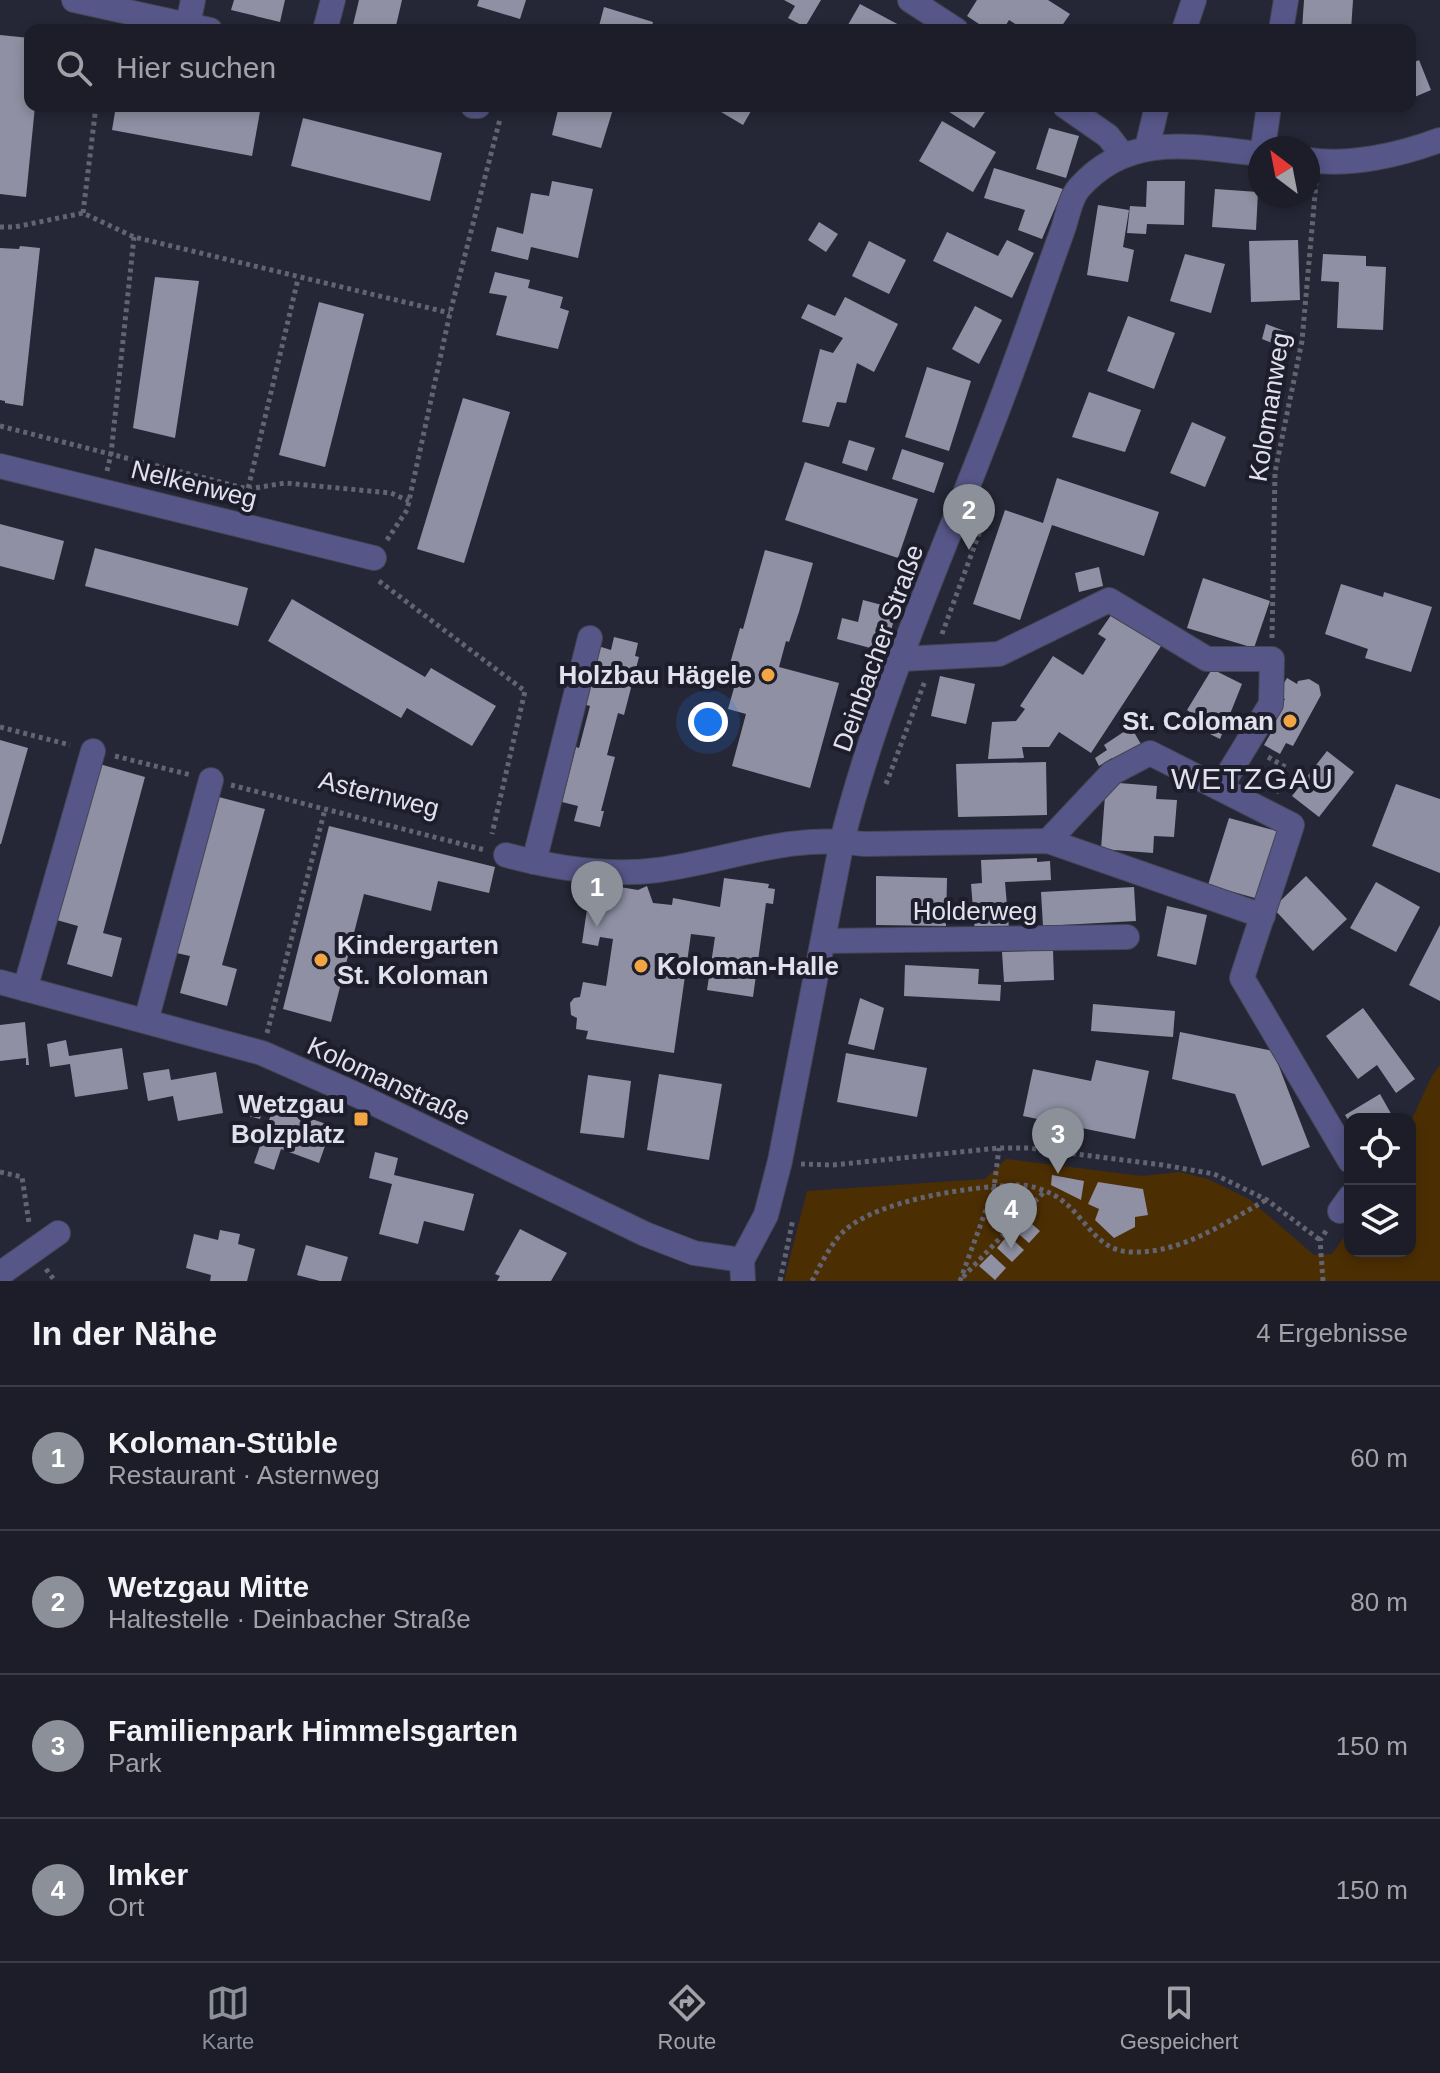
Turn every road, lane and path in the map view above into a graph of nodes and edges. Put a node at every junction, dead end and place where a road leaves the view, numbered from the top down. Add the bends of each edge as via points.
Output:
1 (74, 0) edge
2 (333, 0) edge
3 (910, 0) edge
4 (1194, 0) edge
5 (1286, 0) edge
6 (197, 18) edge
7 (327, 24) edge
8 (947, 24) edge
9 (1186, 24) edge
10 (1282, 24) edge
11 (95, 112) edge
12 (493, 112) edge
13 (1074, 112) edge
14 (1156, 112) edge
15 (1268, 112) edge
16 (1265, 136) edge
17 (1440, 140) edge
18 (1147, 148) junction
19 (1248, 153) edge
20 (1122, 154) junction
21 (1320, 160) edge
22 (1310, 208) edge
23 (83, 213) junction
24 (0, 227) edge
25 (134, 237) junction
26 (298, 279) junction
27 (450, 313) junction
28 (0, 426) edge
29 (111, 454) junction
30 (0, 466) edge
31 (248, 489) junction
32 (101, 490) junction
33 (409, 501) junction
34 (246, 525) junction
35 (981, 527) dead end
36 (374, 558) junction
37 (590, 638) dead end
38 (934, 657) junction
39 (901, 659) junction
40 (1272, 659) junction
41 (0, 727) edge
42 (93, 751) junction
43 (211, 780) junction
44 (885, 788) dead end
45 (1220, 788) junction
46 (325, 809) junction
47 (842, 841) junction
48 (1048, 841) junction
49 (497, 853) junction
50 (534, 862) junction
51 (1263, 916) junction
52 (1127, 937) dead end
53 (823, 941) junction
54 (0, 982) edge
55 (25, 989) junction
56 (146, 1021) junction
57 (262, 1053) junction
58 (999, 1148) junction
59 (1344, 1151) edge
60 (799, 1164) dead end
61 (994, 1188) junction
62 (1044, 1192) junction
63 (1267, 1200) junction
64 (58, 1233) dead end
65 (743, 1270) edge
66 (0, 1274) edge
67 (812, 1281) edge
68 (960, 1281) edge
69 (1323, 1281) edge

1 - 6 street
2 - 7 street
3 - 8 street
4 - 9 street
5 - 10 street
11 - 23 path
12 - 27 path via 501,115
13 - 20 street via 1108,136
14 - 18 street
15 - 16 street
17 - 21 street via 1410,151
18 - 19 street, Deinbacher Straße
18 - 20 street, Deinbacher Straße
20 - 39 street, Deinbacher Straße via 1077,189
22 - 40 path, Kolomanweg via 1302,341 1275,472
23 - 24 path
23 - 25 path
25 - 26 path
25 - 29 path
26 - 27 path
26 - 31 path
27 - 33 path
28 - 29 path
29 - 31 path
29 - 32 path
30 - 32 street, Nelkenweg
31 - 33 path via 285,483 391,493
31 - 34 path
32 - 34 street, Nelkenweg
33 - 36 path
34 - 36 street, Nelkenweg
35 - 38 path
36 - 49 path via 377,580 525,691
37 - 50 street
38 - 39 street
38 - 40 street via 999,654 1109,600 1207,659
38 - 44 path
39 - 47 street, Deinbacher Straße
40 - 45 street via 1271,704
41 - 42 path, Asternweg
42 - 43 path, Asternweg
42 - 55 street
43 - 46 path, Asternweg
43 - 56 street
45 - 48 street via 1150,753 1112,773
45 - 51 street via 1292,825
46 - 49 path, Asternweg
46 - 57 path
47 - 48 street
47 - 50 street via 799,841 656,871 586,872
47 - 53 street, Deinbacher Straße
48 - 51 street
49 - 50 street
51 - 59 street via 1242,978
52 - 53 street, Holderweg
53 - 65 street, Deinbacher Straße via 780,1161 766,1215
54 - 55 street, Kolomanstraße
55 - 56 street, Kolomanstraße
56 - 57 street, Kolomanstraße
57 - 65 street, Kolomanstraße via 645,1234
58 - 60 path
58 - 61 path
58 - 63 path via 1214,1174
61 - 62 path via 1023,1185
61 - 67 path via 921,1196 862,1218 843,1231
61 - 68 path
62 - 63 path via 1061,1199 1109,1248 1129,1252 1196,1238
62 - 68 path
63 - 69 path via 1320,1240
64 - 66 street

